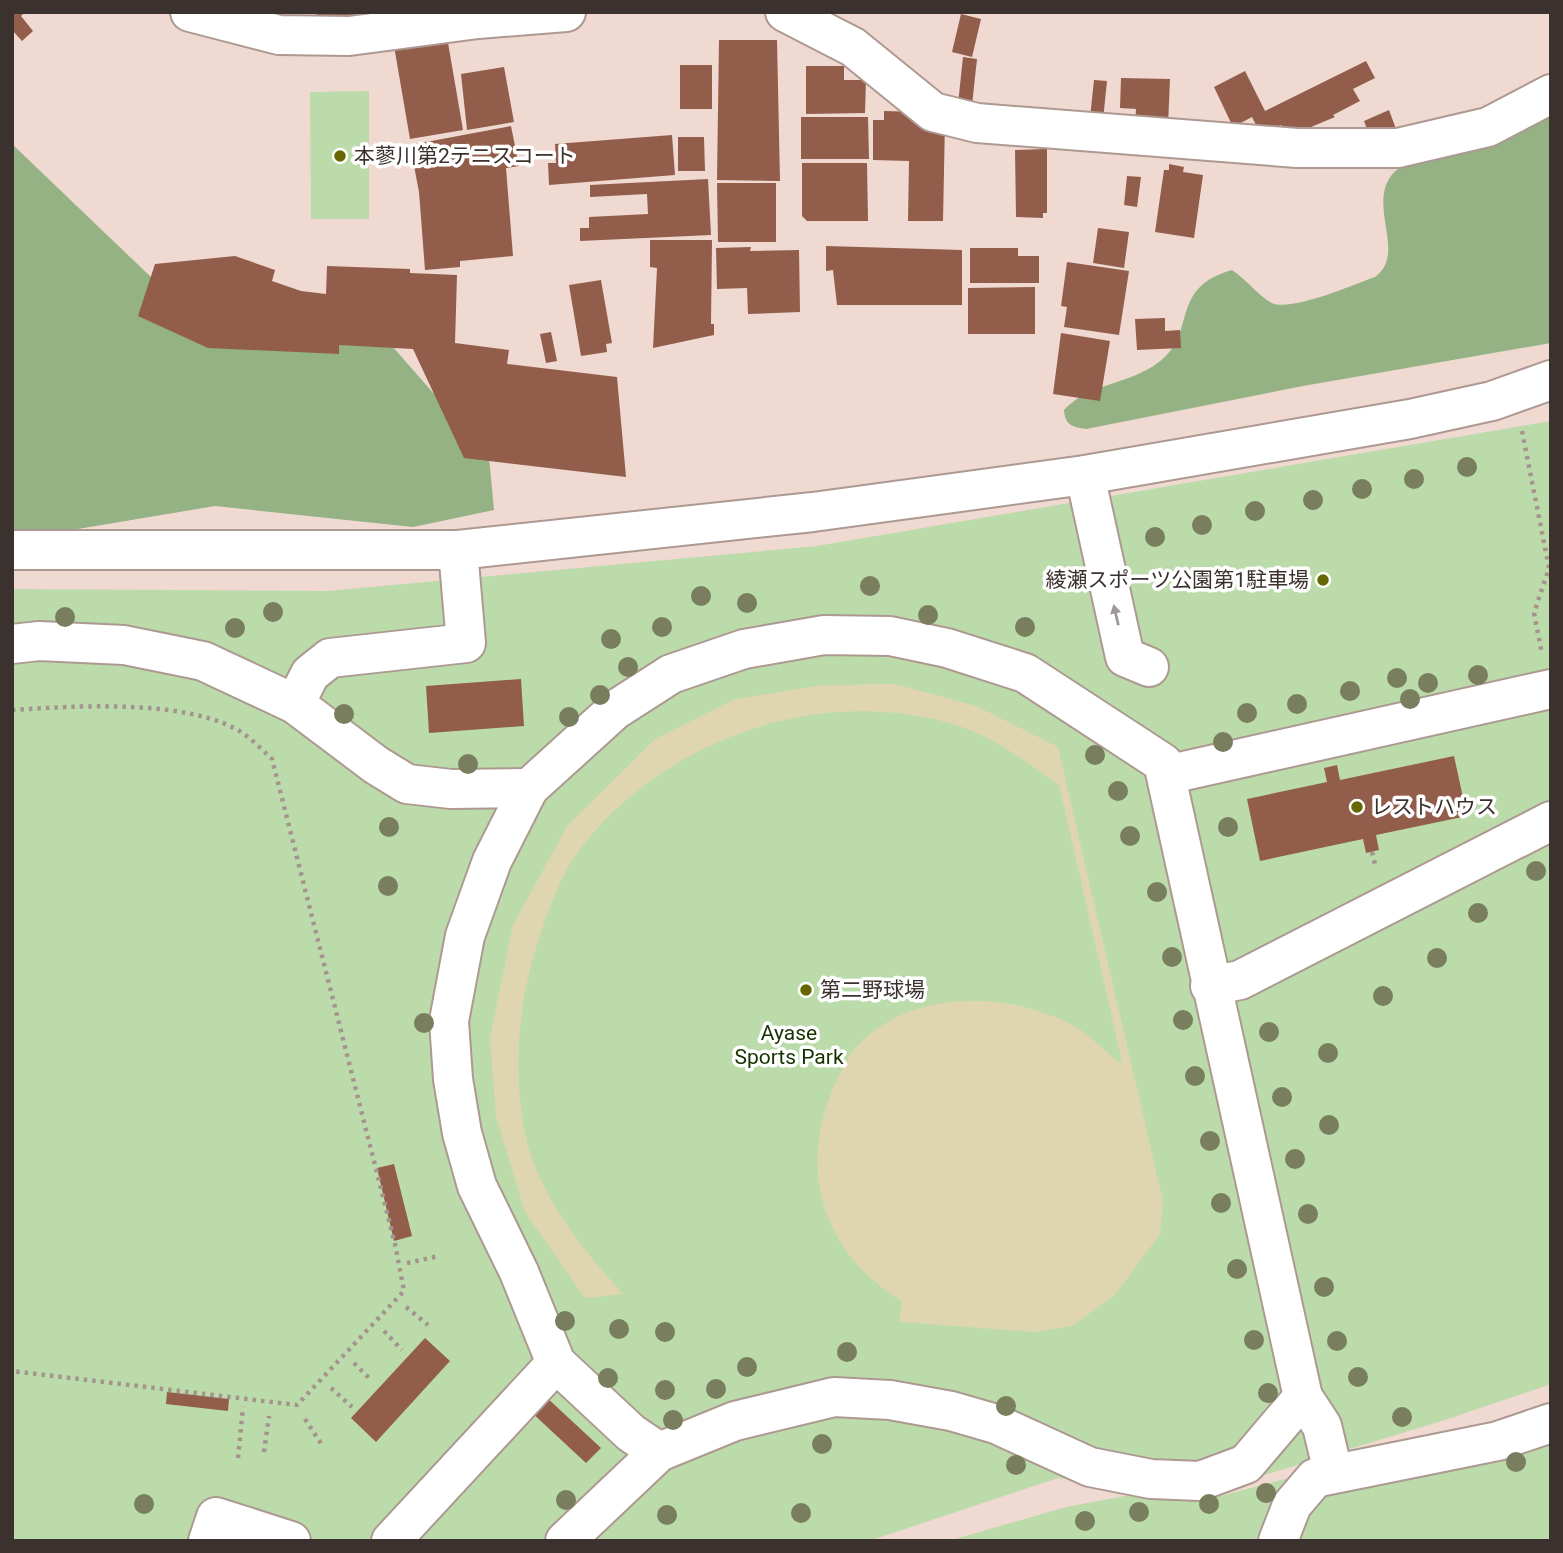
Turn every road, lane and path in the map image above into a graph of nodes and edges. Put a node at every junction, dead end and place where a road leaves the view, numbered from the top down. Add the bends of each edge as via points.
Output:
1 (190, 12) edge
2 (566, 12) edge
3 (785, 12) edge
4 (1551, 94) edge
5 (1551, 380) edge
6 (1522, 427) dead end
7 (1085, 475) junction
8 (12, 550) edge
9 (458, 550) junction
10 (12, 644) edge
11 (1149, 667) dead end
12 (1550, 691) edge
13 (1119, 698) dead end
14 (295, 704) junction
15 (12, 710) edge
16 (1128, 739) junction
17 (1166, 775) junction
18 (529, 788) junction
19 (1551, 821) edge
20 (1210, 986) junction
21 (439, 1256) dead end
22 (407, 1263) dead end
23 (406, 1307) dead end
24 (428, 1325) dead end
25 (384, 1331) dead end
26 (402, 1350) dead end
27 (354, 1363) dead end
28 (556, 1363) junction
29 (12, 1371) edge
30 (372, 1381) dead end
31 (331, 1388) dead end
32 (1303, 1397) junction
33 (243, 1407) dead end
34 (352, 1407) dead end
35 (269, 1416) dead end
36 (305, 1419) dead end
37 (1551, 1423) edge
38 (322, 1445) dead end
39 (264, 1452) dead end
40 (659, 1452) junction
41 (238, 1458) dead end
42 (1333, 1472) junction
43 (208, 1541) edge
44 (291, 1541) edge
45 (391, 1541) edge
46 (565, 1541) edge
47 (1278, 1541) edge

1 - 2 street via 279,35 349,36
3 - 4 street via 853,47 933,112 977,123 1297,148 1398,148 1488,127
5 - 7 street via 1492,401 1410,419
6 - 12 path via 1549,568 1534,613
7 - 9 street via 813,512
11 -> 7 street via 1125,657
8 - 9 street
9 - 14 street via 466,643 330,658 310,674
10 - 14 street via 124,645 203,661
12 - 17 street
13 - 16 street
14 - 18 street via 407,784 451,789
15 - 29 path via 75,706 192,714 243,733 272,759 396,1244 404,1291 298,1405
16 - 17 street via 1163,763
16 - 18 street via 1025,673 890,636 824,635 744,649 671,674 615,710
17 - 20 street
18 - 28 street via 492,861 465,936 449,1021 457,1106 477,1186
19 - 20 street via 1240,980
20 - 32 street
21 - 22 path
23 - 24 path
25 - 26 path
27 - 30 path
28 - 40 street via 631,1433
28 - 45 street
31 - 34 path
32 - 40 street via 1246,1464 1200,1481 1151,1479 1090,1467 996,1424 890,1400 835,1397 735,1421
32 - 42 street via 1322,1426
33 - 41 path
35 - 39 path
36 - 38 path
37 - 42 street via 1498,1441
40 - 46 street
42 - 47 street via 1315,1478 1292,1505
43 - 44 street via 216,1517

